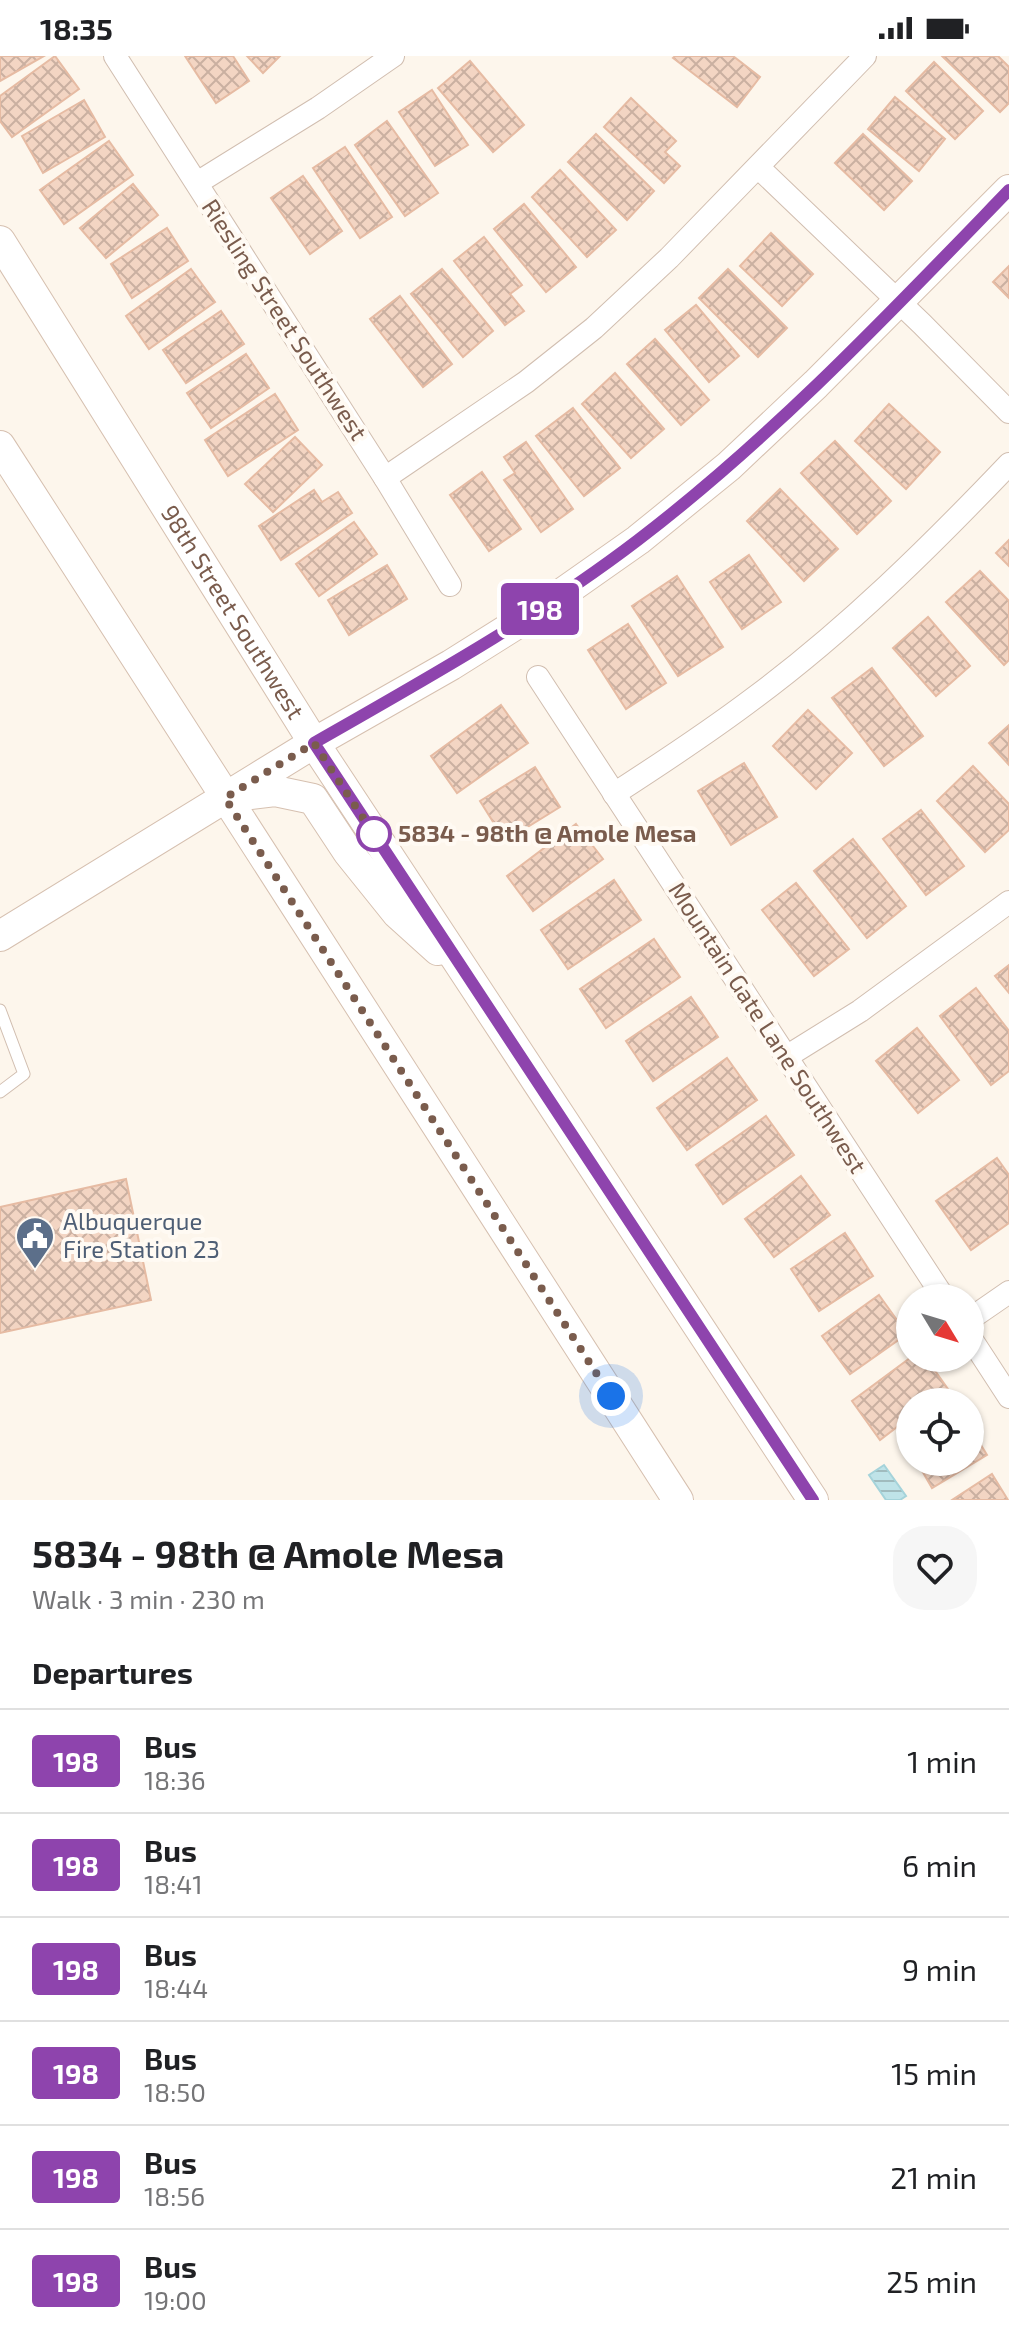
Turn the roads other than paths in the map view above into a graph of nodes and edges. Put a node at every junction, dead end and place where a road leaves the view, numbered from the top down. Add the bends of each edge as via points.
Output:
1 (115, 56) edge
2 (393, 56) edge
3 (865, 56) edge
4 (758, 167) junction
5 (197, 183) junction
6 (1009, 190) edge
7 (0, 241) edge
8 (900, 302) junction
9 (1009, 412) edge
10 (0, 446) edge
11 (1009, 464) edge
12 (385, 478) junction
13 (450, 585) dead end
14 (538, 677) dead end
15 (314, 743) junction
16 (614, 794) junction
17 (225, 798) junction
18 (1009, 902) edge
19 (0, 936) edge
20 (467, 975) junction
21 (0, 1010) edge
22 (786, 1057) junction
23 (0, 1092) edge
24 (935, 1284) edge
25 (1009, 1292) edge
26 (984, 1309) edge
27 (984, 1359) edge
28 (1009, 1397) edge
29 (678, 1500) edge
30 (813, 1500) edge

1 - 5 street, Riesling Street Southwest
2 - 5 street
3 - 4 street
4 - 8 street
4 - 12 street via 594,328 526,382
5 - 12 street, Riesling Street Southwest
6 - 8 main road
7 - 15 main road, 98th Street Southwest
8 - 9 street
8 - 15 main road via 729,466 638,540 500,634
10 - 17 main road
11 - 16 street via 824,642
12 - 13 street, Riesling Street Southwest
14 - 16 street, Mountain Gate Lane Southwest
15 - 17 main road
15 - 20 main road, 98th Street Southwest
16 - 22 street, Mountain Gate Lane Southwest
17 - 19 main road
17 - 20 main road via 275,791 313,799 397,913
17 - 29 main road
18 - 22 street via 860,1011
20 - 30 main road, 98th Street Southwest
21 - 23 lane via 24,1074
22 - 24 street, Mountain Gate Lane Southwest
25 - 26 street
27 - 28 street

